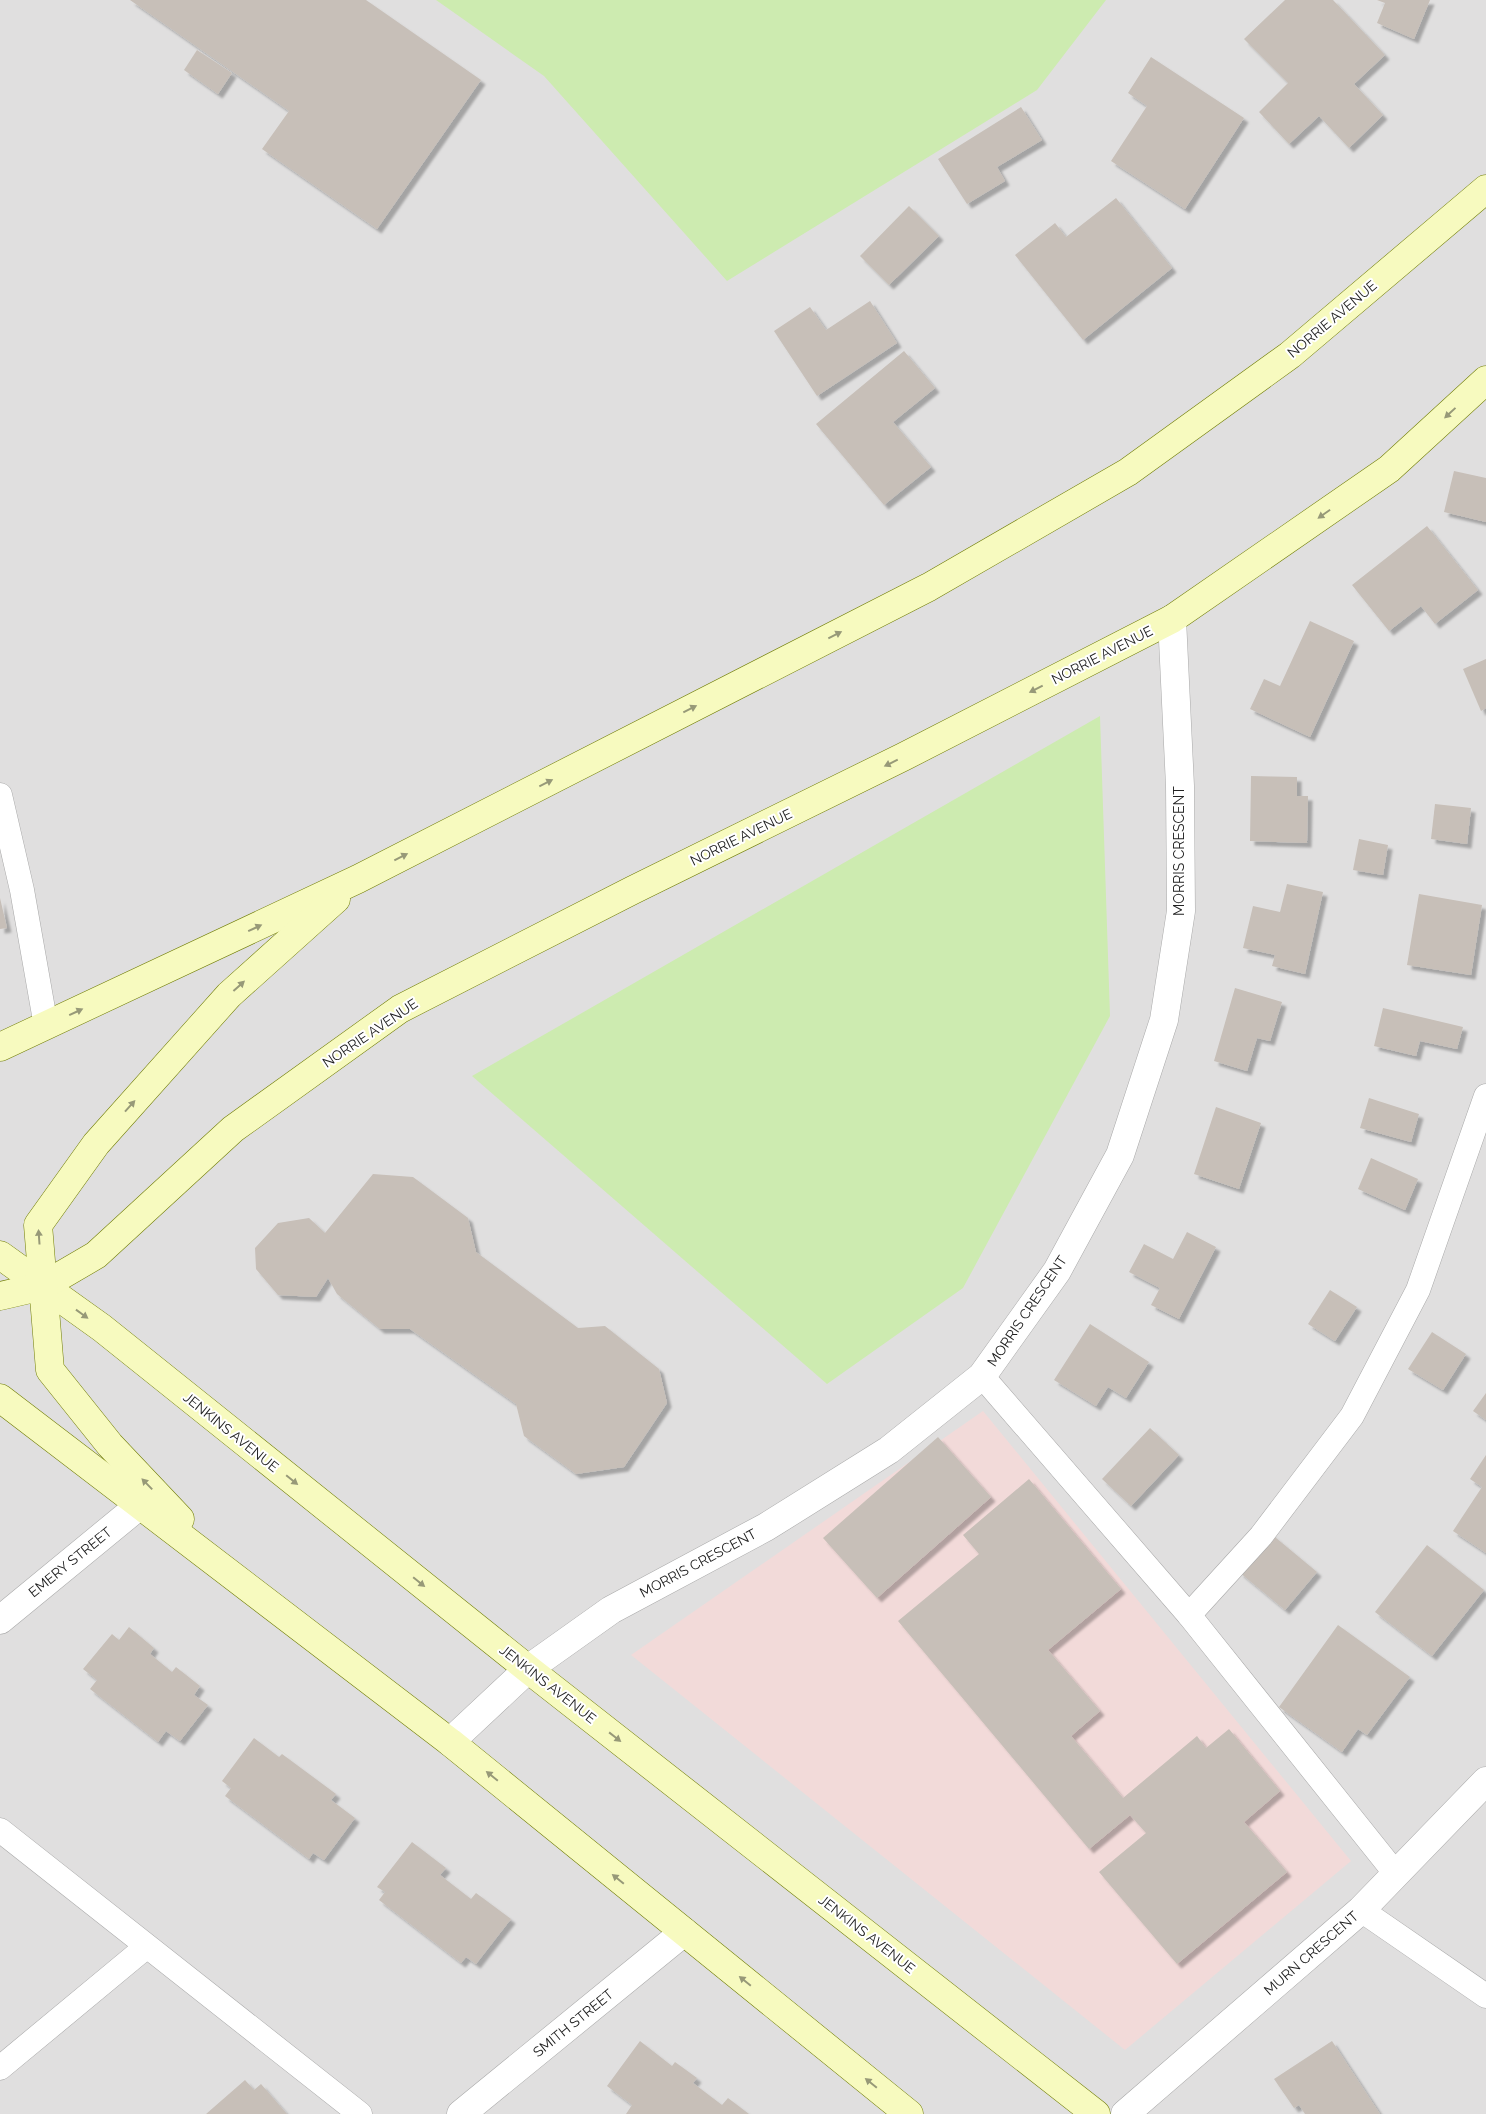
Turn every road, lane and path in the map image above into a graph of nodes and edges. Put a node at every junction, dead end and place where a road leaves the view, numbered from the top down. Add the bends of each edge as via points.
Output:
1 (1486, 189) edge
2 (1486, 380) edge
3 (1172, 619) junction
4 (0, 795) edge
5 (358, 879) junction
6 (46, 1026) junction
7 (0, 1047) edge
8 (1486, 1096) edge
9 (0, 1255) edge
10 (43, 1286) junction
11 (0, 1296) edge
12 (982, 1376) junction
13 (0, 1398) edge
14 (140, 1505) junction
15 (241, 1583) junction
16 (1188, 1615) junction
17 (0, 1620) edge
18 (528, 1669) junction
19 (450, 1742) junction
20 (1486, 1781) edge
21 (0, 1830) edge
22 (1396, 1874) junction
23 (1361, 1910) junction
24 (684, 1932) junction
25 (146, 1947) junction
26 (1486, 1996) edge
27 (0, 2068) edge
28 (360, 2114) edge
29 (461, 2114) edge
30 (909, 2114) edge
31 (1096, 2114) edge
32 (1125, 2114) edge

5 -> 1 main road, NORRIE AVENUE via 929,586 1128,472 1290,356
2 -> 3 main road, NORRIE AVENUE via 1389,469
3 -> 10 main road, NORRIE AVENUE via 400,1009 233,1129 96,1255
3 - 12 street, MORRIS CRESCENT via 1180,786 1181,912 1164,1020 1120,1156 1057,1271
4 - 6 lane via 22,890
6 -> 5 main road, NORRIE AVENUE
10 -> 5 main road via 38,1225 96,1144 229,995
6 - 7 main road, NORRIE AVENUE
8 - 16 lane via 1418,1290 1352,1416 1261,1536
9 - 10 main road, JENKINS AVENUE
10 - 11 main road, NORRIE AVENUE
15 -> 10 main road via 110,1445 50,1370
10 -> 18 main road, JENKINS AVENUE via 102,1328
12 - 16 lane
12 - 18 street, MORRIS CRESCENT via 889,1450 766,1527 611,1610
13 - 14 main road
14 - 15 main road
14 - 17 street, EMERY STREET
15 - 19 main road
16 - 22 lane
18 - 19 street, MORRIS CRESCENT
18 -> 31 main road, JENKINS AVENUE
24 -> 19 main road
20 - 22 street, MURN CRESCENT
21 - 25 lane
22 - 23 street, MURN CRESCENT
23 - 26 lane
23 - 32 street, MURN CRESCENT
24 - 29 street, SMITH STREET
30 -> 24 main road
25 - 27 lane
25 - 28 lane

